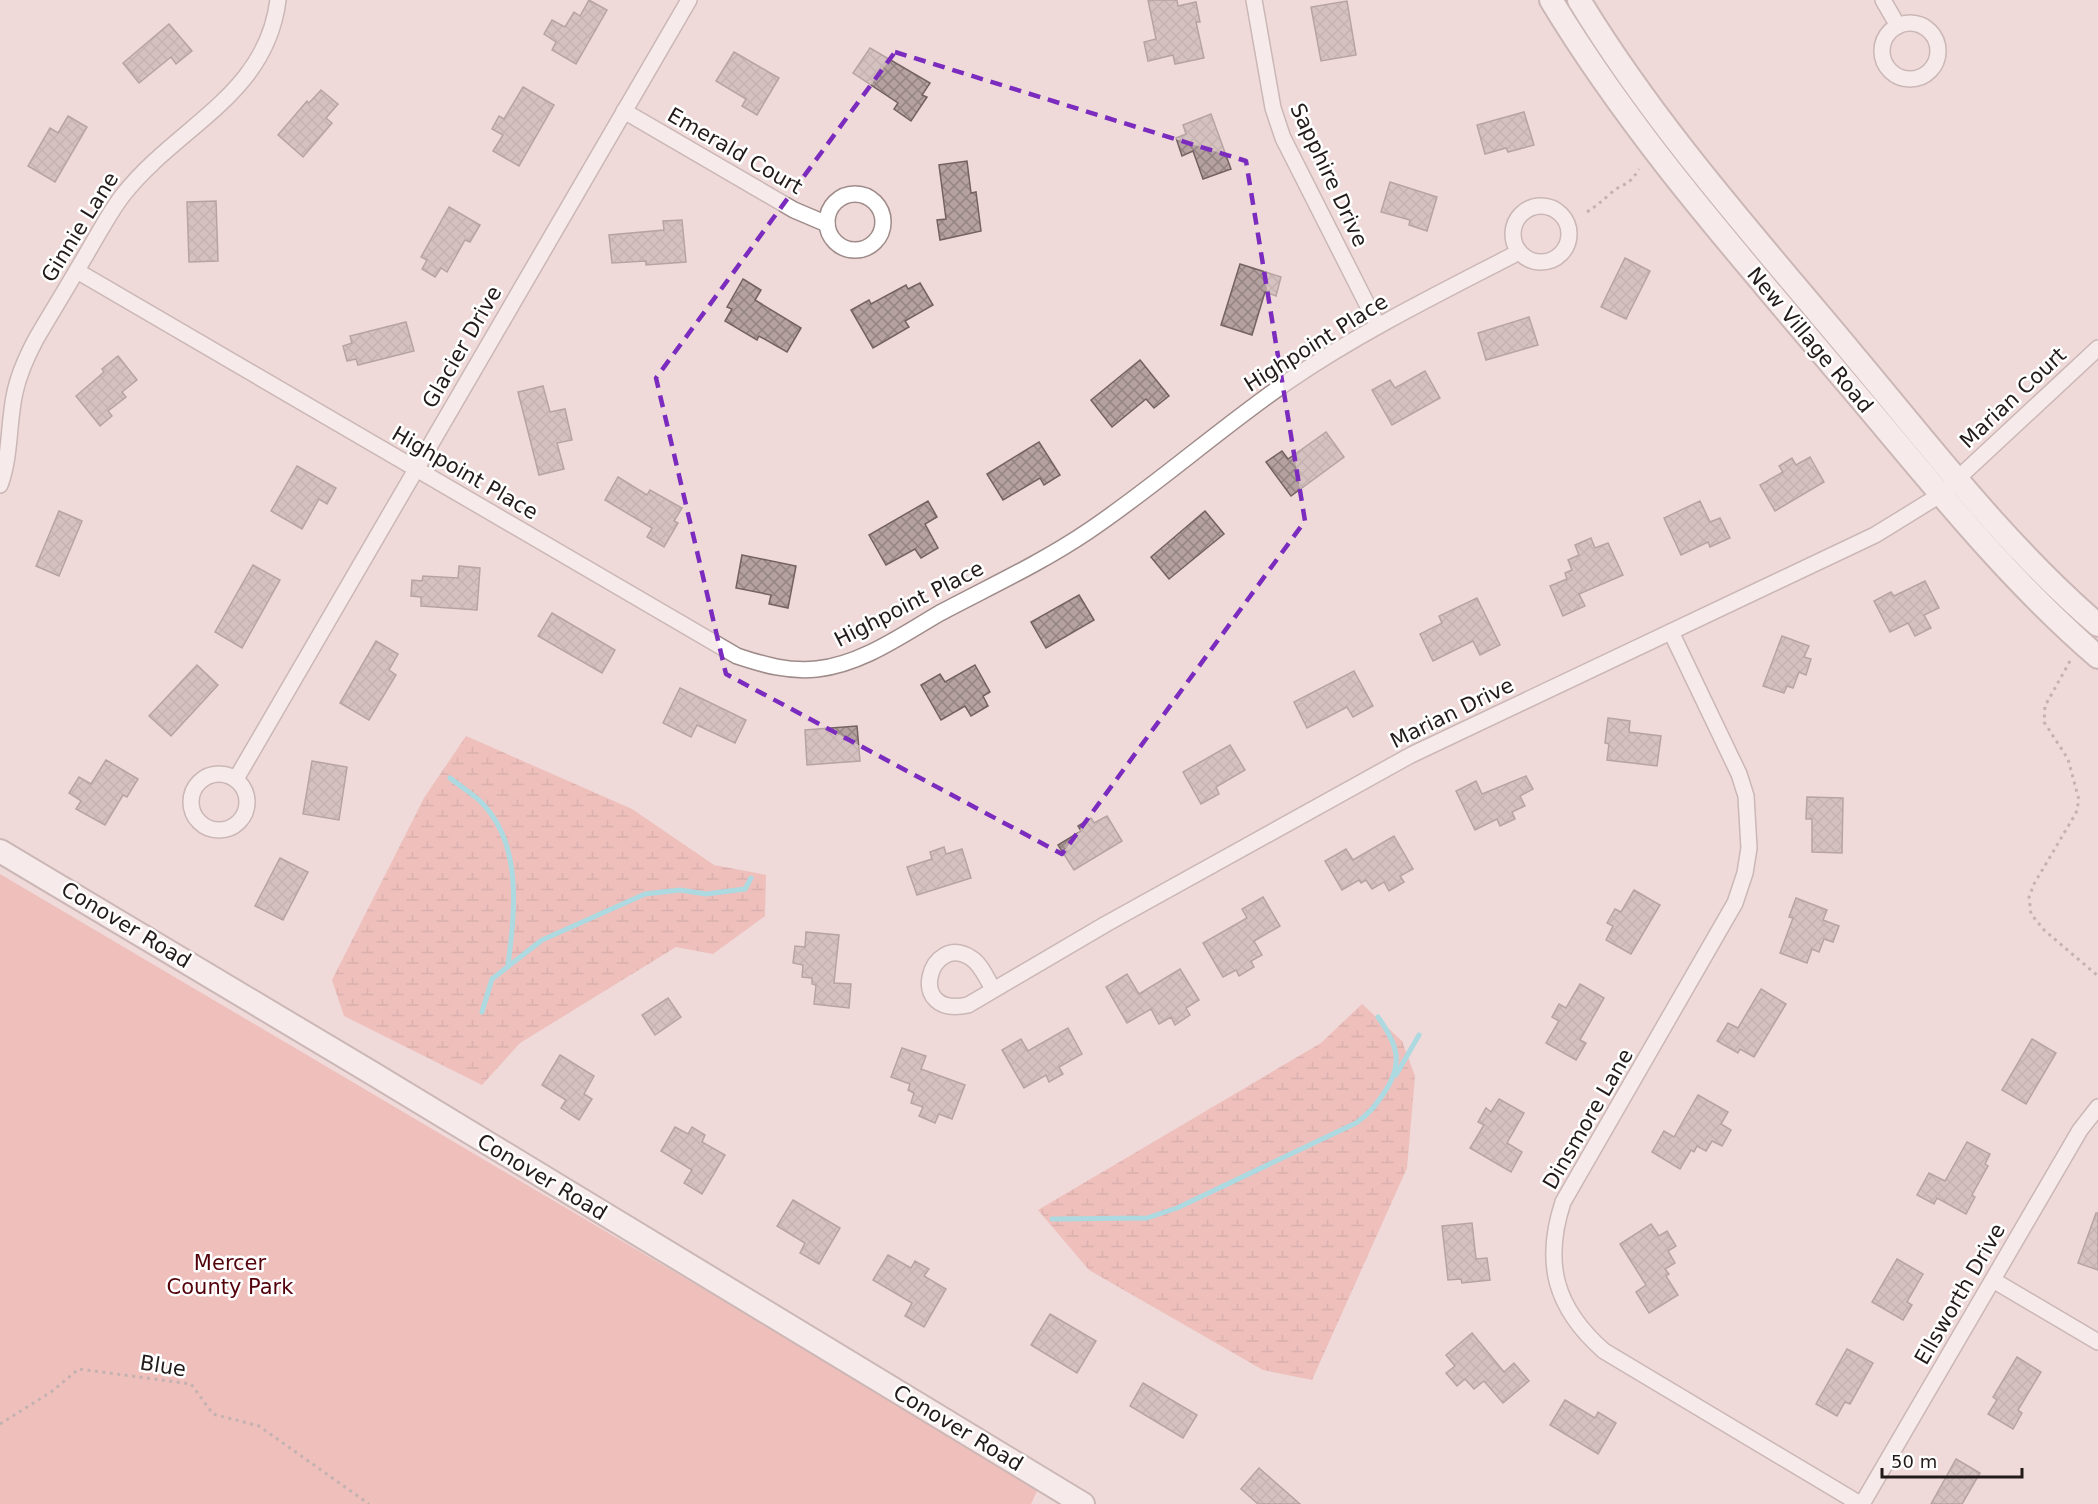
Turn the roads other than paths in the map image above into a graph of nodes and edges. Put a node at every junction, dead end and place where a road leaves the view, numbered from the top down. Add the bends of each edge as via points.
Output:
1 (278, 0) edge
2 (689, 0) edge
3 (1254, 0) edge
4 (1551, 0) edge
5 (1579, 0) edge
6 (1884, 0) edge
7 (1898, 26) dead end
8 (624, 111) junction
9 (827, 224) dead end
10 (1519, 252) dead end
11 (77, 271) junction
12 (1378, 326) junction
13 (2098, 348) edge
14 (415, 468) junction
15 (1958, 479) junction
16 (0, 485) edge
17 (1940, 495) junction
18 (2098, 625) edge
19 (1671, 632) junction
20 (2098, 657) edge
21 (236, 779) dead end
22 (0, 851) edge
23 (993, 989) dead end
24 (2098, 1107) edge
25 (1992, 1280) junction
26 (2098, 1342) edge
27 (1083, 1504) edge
28 (1861, 1504) edge

1 - 11 street, Ginnie Lane via 269,39 245,79 142,171 120,197
2 - 8 street, Glacier Drive
3 - 12 street, Sapphire Drive via 1273,108 1283,138
4 - 17 main road, New Village Road via 1602,82 1643,138
5 - 15 main road, New Village Road via 1662,123
6 - 7 street
8 - 9 street, Emerald Court via 794,210
8 - 14 street, Glacier Drive
10 - 12 street, Highpoint Place
11 - 14 street, Highpoint Place
11 - 16 street, Ginnie Lane via 24,364 15,393
12 - 14 street, Highpoint Place via 1235,418 1084,534 863,656 817,669 765,665 737,656
13 - 15 street, Marian Court
14 - 21 street, Glacier Drive
15 - 17 street, Marian Court
15 - 18 main road, New Village Road via 2028,559
17 - 19 street, Marian Drive via 1849,549
17 - 20 main road, New Village Road via 2011,576
19 - 23 street, Marian Drive via 1411,755
19 - 28 street, Dinsmore Lane via 1746,796 1750,822 1745,873 1735,903 1563,1202 1554,1234 1559,1291 1585,1334 1604,1351
22 - 27 main road, Conover Road
24 - 25 street, Ellsworth Drive via 2080,1130
25 - 26 street
25 - 28 street, Ellsworth Drive

